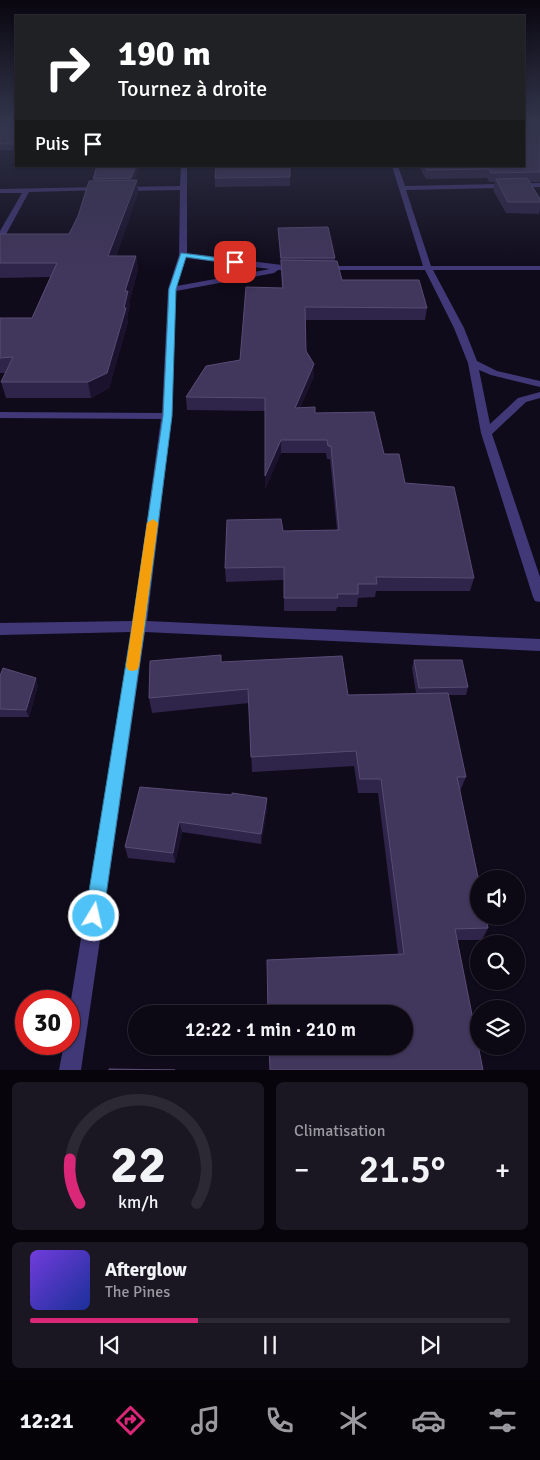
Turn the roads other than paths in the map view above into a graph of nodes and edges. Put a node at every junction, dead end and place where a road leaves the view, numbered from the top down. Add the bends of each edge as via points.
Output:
1 (184, 170) edge
2 (395, 170) edge
3 (540, 185) edge
4 (182, 188) junction
5 (401, 188) junction
6 (107, 189) edge
7 (116, 189) edge
8 (26, 191) junction
9 (0, 192) edge
10 (0, 238) edge
11 (183, 255) junction
12 (304, 268) edge
13 (314, 268) edge
14 (428, 268) junction
15 (540, 268) edge
16 (286, 269) junction
17 (172, 289) junction
18 (473, 363) junction
19 (540, 384) edge
20 (540, 395) edge
21 (0, 415) edge
22 (167, 416) junction
23 (486, 433) junction
24 (540, 598) edge
25 (138, 626) junction
26 (0, 629) edge
27 (540, 645) edge
28 (70, 1070) edge

1 - 4 street
2 - 5 street
3 - 5 street
4 - 7 street
4 - 11 street
5 - 14 street
6 - 8 street
8 - 9 street
8 - 10 street
11 - 16 street
11 - 17 street
12 - 16 street
13 - 14 street
14 - 15 street
14 - 18 street
16 - 17 street
17 - 22 street
18 - 19 street via 494,373
18 - 23 street
20 - 23 street via 522,400
21 - 22 street
22 - 25 street
23 - 24 street
25 - 26 street
25 - 27 street
25 - 28 street

